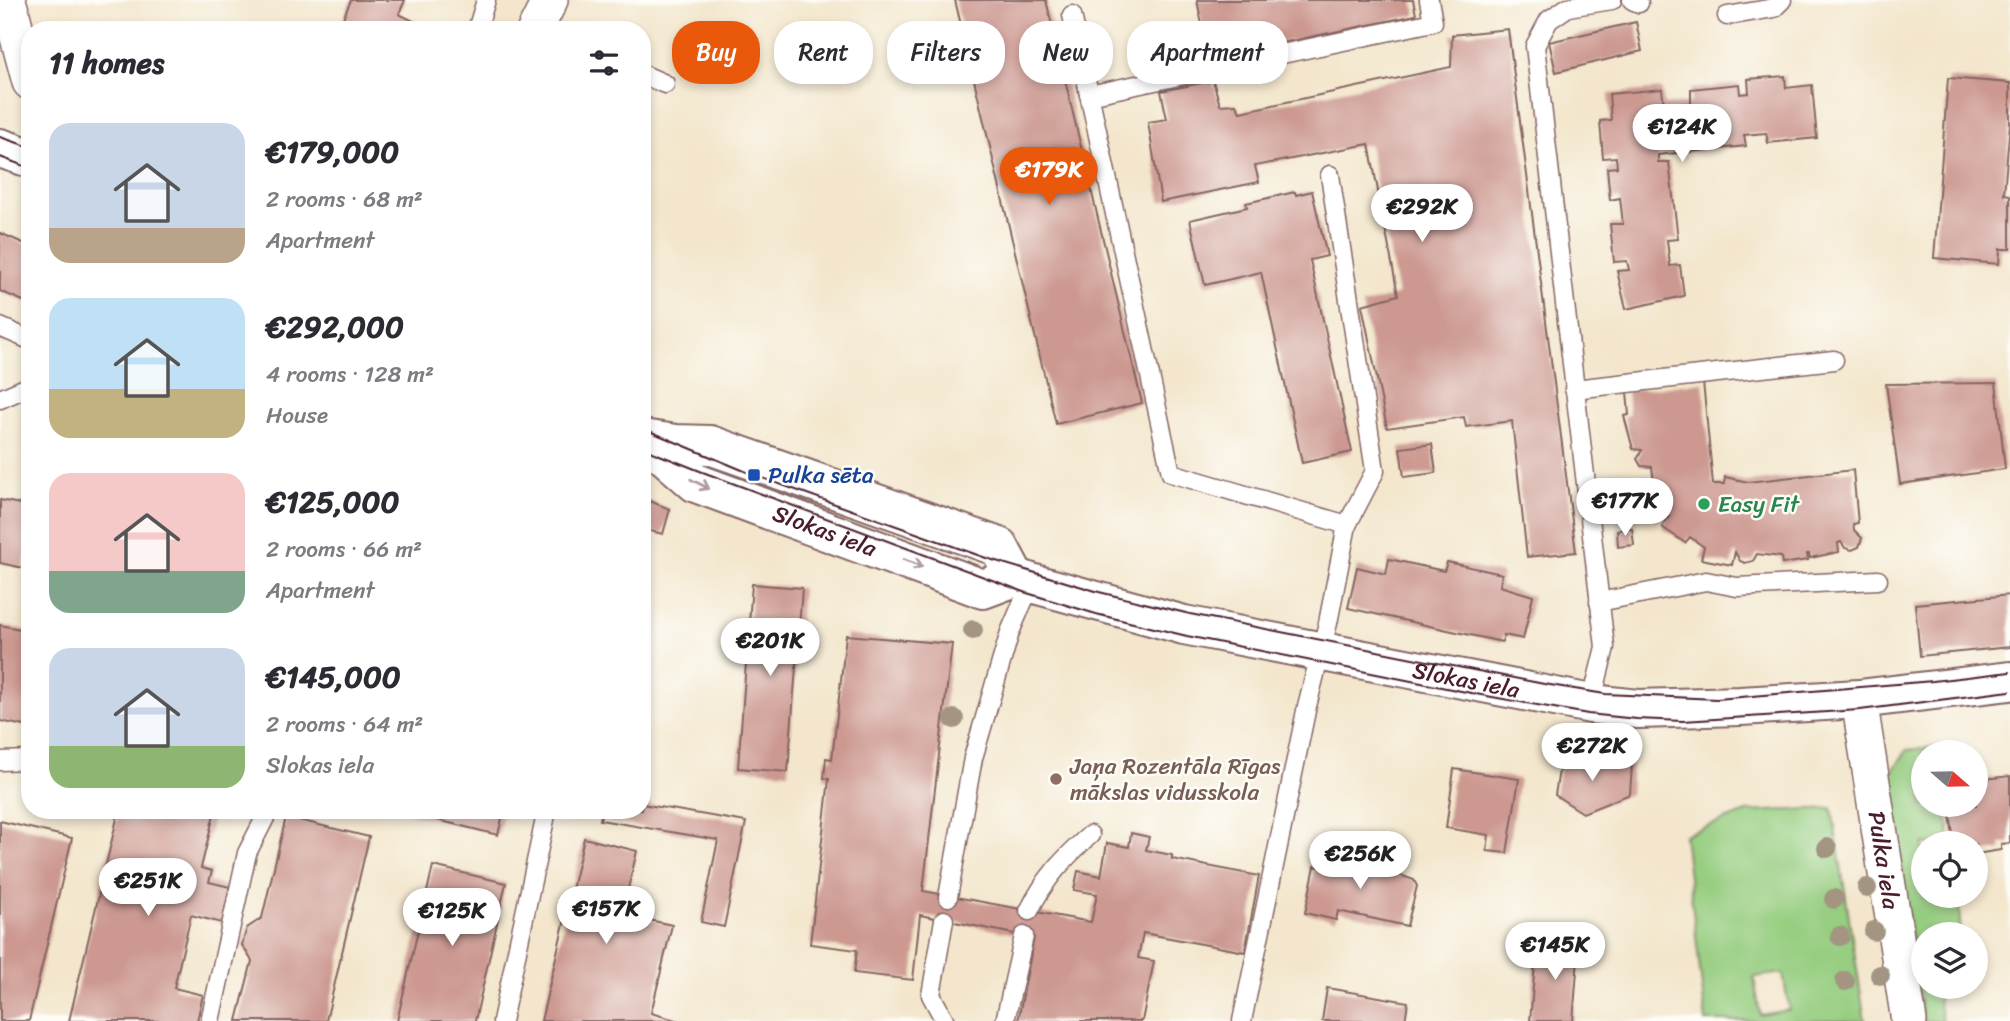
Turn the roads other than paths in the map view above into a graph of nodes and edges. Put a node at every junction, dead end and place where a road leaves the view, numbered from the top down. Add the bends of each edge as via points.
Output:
1 (8, 0) edge
2 (486, 0) edge
3 (1429, 0) edge
4 (1612, 0) edge
5 (1782, 0) edge
6 (1072, 15) dead end
7 (1727, 16) dead end
8 (480, 21) edge
9 (21, 44) edge
10 (651, 78) edge
11 (665, 84) dead end
12 (1089, 95) junction
13 (0, 148) edge
14 (21, 155) edge
15 (1330, 175) dead end
16 (0, 327) edge
17 (21, 336) edge
18 (1834, 360) dead end
19 (1574, 389) junction
20 (21, 390) edge
21 (0, 399) edge
22 (651, 445) edge
23 (1347, 525) junction
24 (1023, 580) junction
25 (1878, 580) dead end
26 (1599, 601) junction
27 (1320, 650) junction
28 (2010, 681) edge
29 (1859, 699) junction
30 (1591, 704) junction
31 (21, 760) edge
32 (0, 761) edge
33 (264, 819) edge
34 (545, 819) edge
35 (1090, 835) dead end
36 (948, 897) dead end
37 (1029, 911) dead end
38 (944, 920) dead end
39 (1024, 936) dead end
40 (210, 1021) edge
41 (502, 1021) edge
42 (945, 1021) edge
43 (1005, 1021) edge
44 (1242, 1021) edge
45 (1909, 1021) edge

1 - 9 street
2 - 8 lane
3 - 12 lane via 1433,22
4 - 19 lane via 1568,7 1549,20 1535,46
5 - 7 lane via 1774,8
6 - 12 lane
10 - 11 lane
12 - 23 lane via 1171,473
13 - 14 street
15 - 23 lane via 1375,471
16 - 17 lane
18 - 19 lane
19 - 26 lane
20 - 21 lane
22 - 24 street, Slokas iela via 696,484 983,589
23 - 27 lane
24 - 27 street, Slokas iela via 1184,625
24 - 36 lane via 973,758
25 - 26 lane via 1737,587 1706,581
26 - 30 lane via 1605,647
27 - 30 street, Slokas iela
27 - 44 lane
28 - 29 street, Slokas iela
29 - 30 street, Slokas iela via 1689,709
29 - 45 street, Pulka iela
31 - 32 lane
33 - 40 lane via 247,853
34 - 41 lane
35 - 37 lane via 1058,864
38 - 42 lane via 931,995
39 - 43 lane

